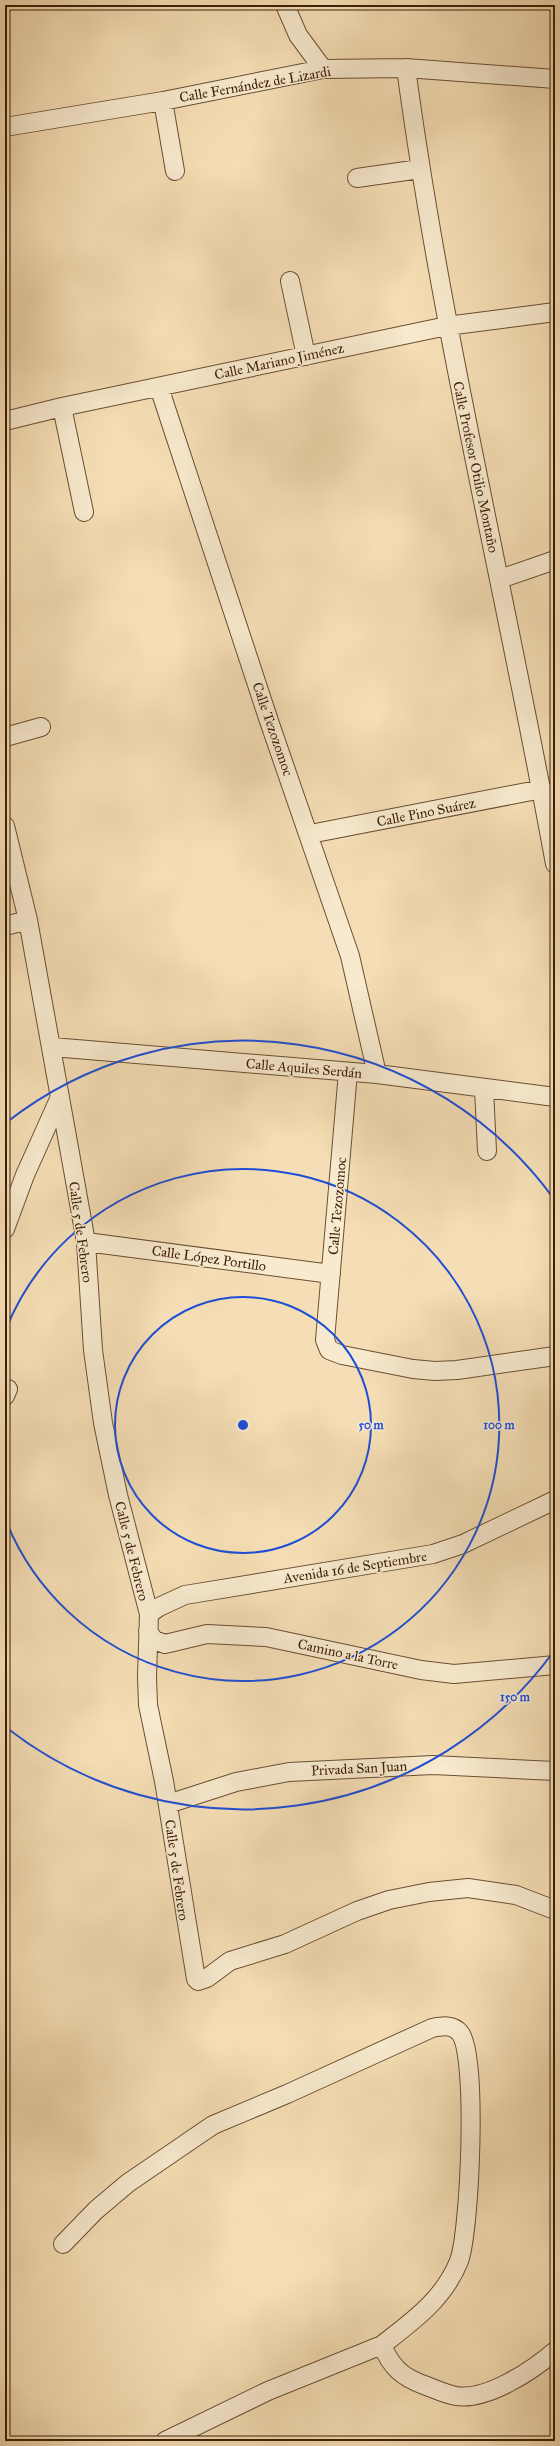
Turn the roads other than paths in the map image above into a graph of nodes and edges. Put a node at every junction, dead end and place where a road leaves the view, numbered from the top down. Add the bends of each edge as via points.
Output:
1 (285, 5) edge
2 (406, 68) junction
3 (323, 69) junction
4 (555, 79) edge
5 (163, 101) junction
6 (5, 127) edge
7 (420, 169) junction
8 (175, 171) dead end
9 (357, 178) dead end
10 (290, 281) dead end
11 (555, 312) edge
12 (447, 326) junction
13 (306, 356) junction
14 (159, 387) junction
15 (62, 407) junction
16 (5, 421) edge
17 (84, 512) dead end
18 (555, 560) edge
19 (500, 579) junction
20 (41, 726) dead end
21 (5, 737) edge
22 (542, 790) junction
23 (5, 826) edge
24 (310, 834) junction
25 (555, 864) edge
26 (28, 920) junction
27 (5, 926) edge
28 (52, 1047) junction
29 (348, 1072) junction
30 (377, 1074) junction
31 (484, 1089) junction
32 (60, 1097) junction
33 (555, 1097) edge
34 (487, 1151) dead end
35 (5, 1229) edge
36 (86, 1242) junction
37 (331, 1274) junction
38 (555, 1356) edge
39 (555, 1500) edge
40 (148, 1623) junction
41 (555, 1665) edge
42 (555, 1771) edge
43 (168, 1804) junction
44 (555, 1910) edge
45 (63, 2244) dead end
46 (555, 2351) edge
47 (385, 2352) junction
48 (165, 2441) edge

1 - 3 street via 298,35
2 - 3 street, Calle Fernández de Lizardi
2 - 4 street, Calle Fernández de Lizardi
2 - 7 street, Calle Profesor Otilio Montaño
3 - 5 street, Calle Fernández de Lizardi
5 - 6 street, Calle Fernández de Lizardi
5 - 8 street
7 - 9 street
7 - 12 street, Calle Profesor Otilio Montaño
10 - 13 street
11 - 12 street, Calle Mariano Jiménez
12 - 13 street, Calle Mariano Jiménez
12 - 19 street, Calle Profesor Otilio Montaño
13 - 14 street, Calle Mariano Jiménez
14 - 15 street, Calle Mariano Jiménez
14 - 24 street, Calle Tezozomoc via 269,721
15 - 16 street, Calle Mariano Jiménez
15 - 17 street
18 - 19 street
19 - 22 street, Calle Profesor Otilio Montaño
20 - 21 street
22 - 24 street, Calle Pino Suárez
22 - 25 street, Calle Profesor Otilio Montaño
23 - 26 street, Calle 5 de Febrero
24 - 30 street, Calle Tezozomoc via 350,956
26 - 27 street
26 - 28 street, Calle 5 de Febrero
28 - 29 street, Calle Aquiles Serdán
28 - 32 street, Calle 5 de Febrero
29 - 30 street, Calle Aquiles Serdán
29 - 37 street, Calle Tezozomoc
30 - 31 street, Calle Aquiles Serdán
31 - 33 street, Calle Aquiles Serdán
31 - 34 street
32 - 35 street via 25,1175
32 - 36 street, Calle 5 de Febrero
36 - 37 street, Calle López Portillo
36 - 40 street, Calle 5 de Febrero via 93,1350 103,1423
37 - 38 street, Calle Tezozomoc via 325,1340 329,1350 334,1353 435,1371
39 - 40 street, Avenida 16 de Septiembre via 463,1544 432,1554 185,1595 159,1607
40 - 41 street, Camino a la Torre via 154,1640 165,1644 207,1634 266,1637 421,1670 454,1674
40 - 43 street, Calle 5 de Febrero via 148,1705
42 - 43 street, Privada San Juan via 433,1765 289,1772 236,1782
43 - 44 street, Calle 5 de Febrero via 194,1976 198,1981 230,1961 285,1944 357,1911 389,1900 429,1892 468,1888 516,1895
45 - 47 street via 96,2210 128,2183 213,2125 432,2028 452,2027 464,2040 469,2064 470,2173 467,2222 459,2260 450,2280 436,2299
46 - 47 street via 498,2388 476,2395 458,2396 408,2379 398,2372
47 - 48 street via 268,2391

